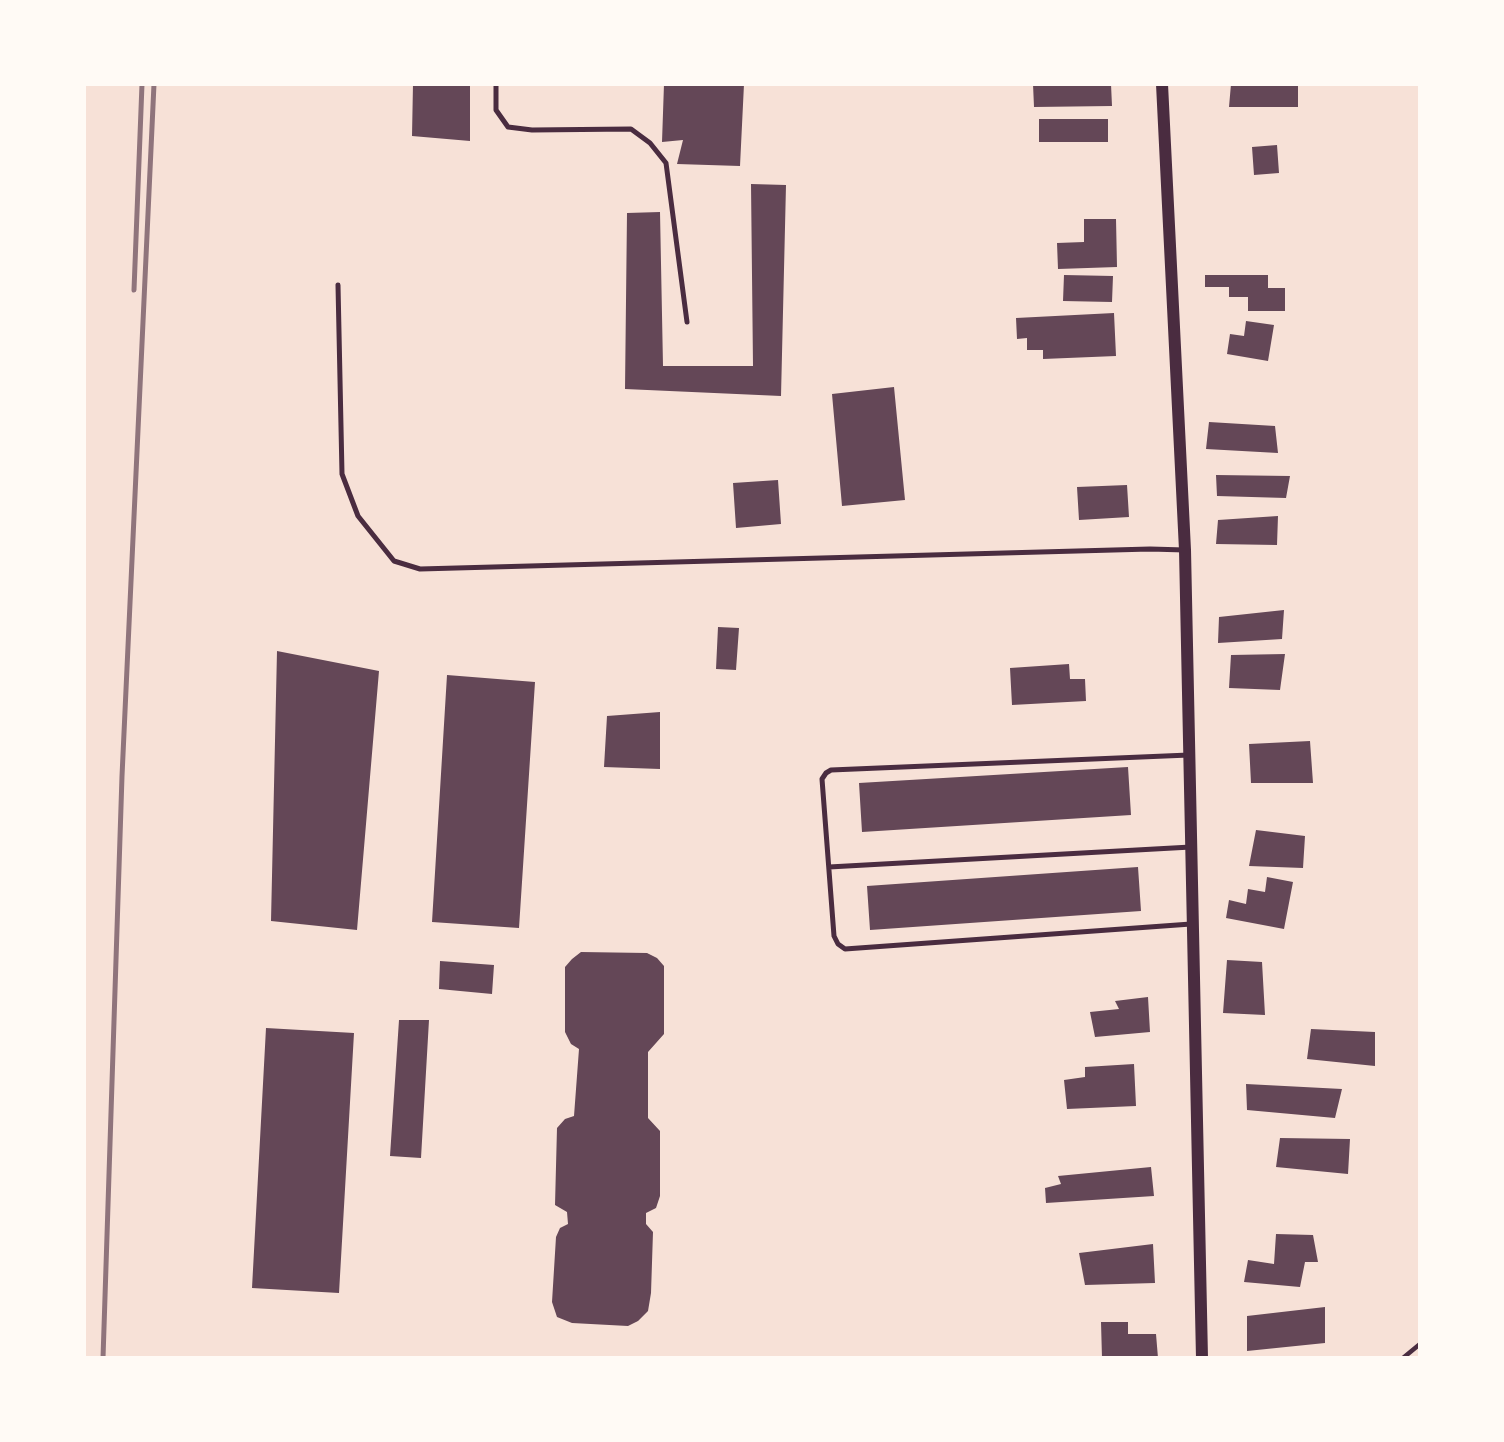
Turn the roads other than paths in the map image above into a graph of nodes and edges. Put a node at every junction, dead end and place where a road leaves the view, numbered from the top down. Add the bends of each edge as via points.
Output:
1 (496, 84) edge
2 (1162, 84) edge
3 (338, 285) dead end
4 (687, 322) dead end
5 (1185, 550) junction
6 (1189, 755) junction
7 (1191, 847) junction
8 (828, 867) junction
9 (1193, 924) junction
10 (1202, 1358) edge

1 - 4 lane via 496,110 508,127 533,131 631,129 650,143 666,163
2 - 5 street
3 - 5 lane via 342,474 358,516 394,561 420,569
5 - 6 street
6 - 7 street
6 - 8 lane via 831,771 822,779
7 - 8 lane
7 - 9 street
8 - 9 lane via 834,936 845,948
9 - 10 street

